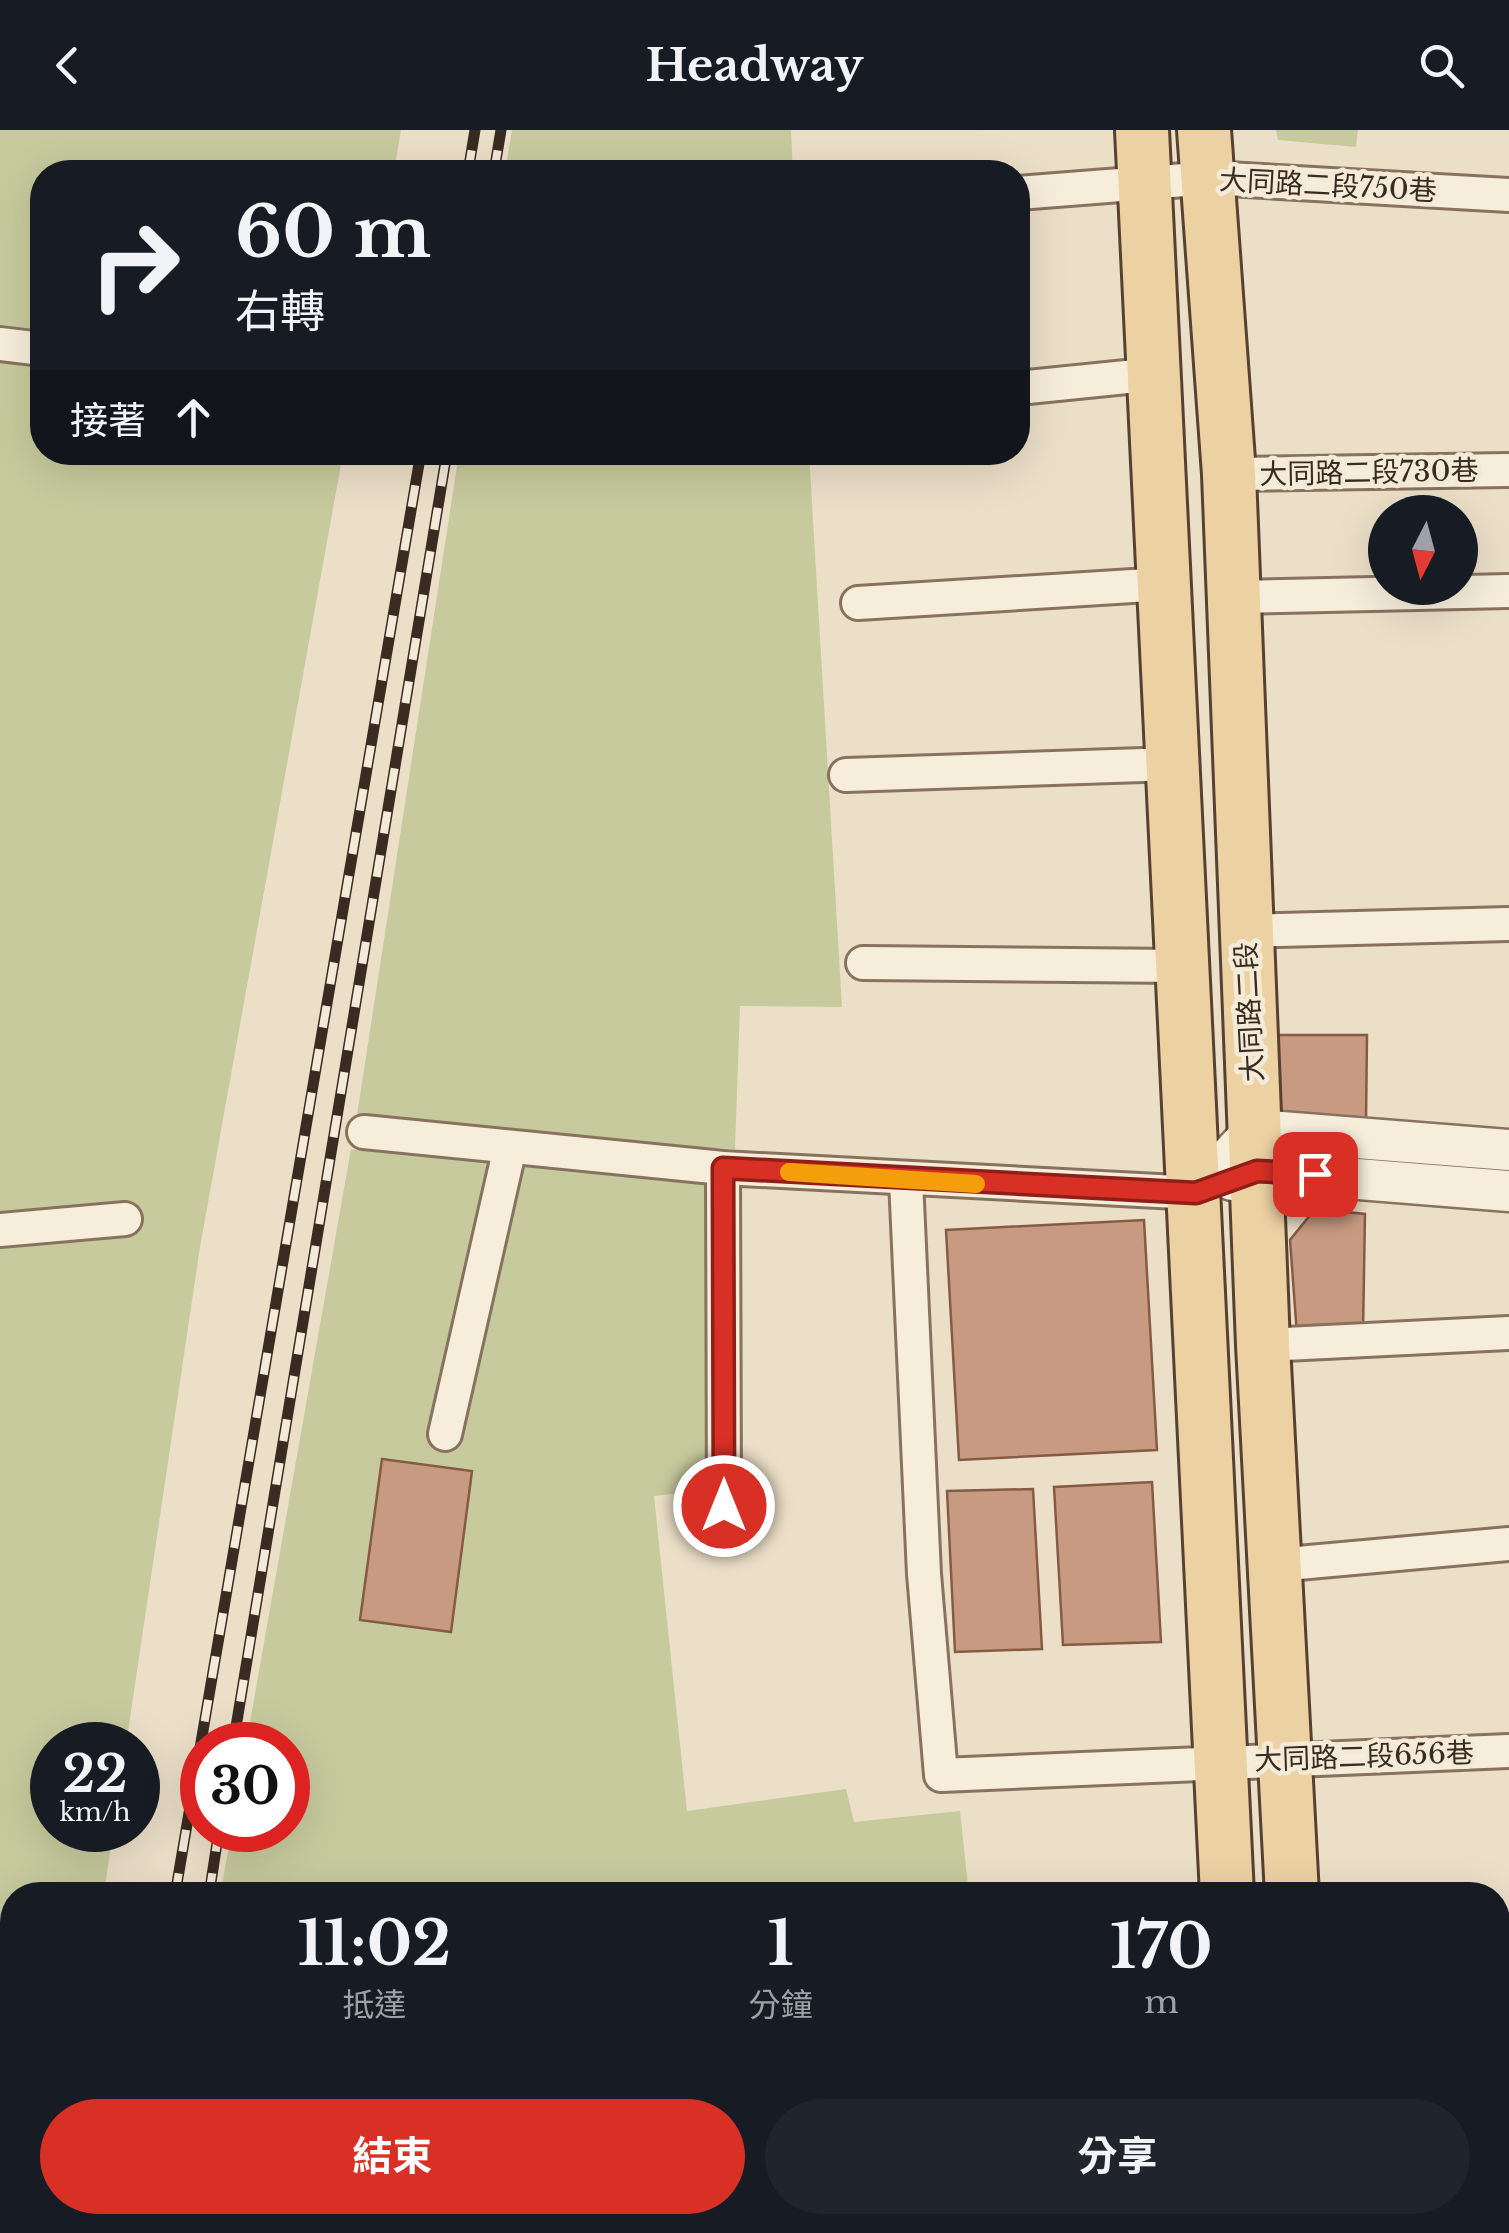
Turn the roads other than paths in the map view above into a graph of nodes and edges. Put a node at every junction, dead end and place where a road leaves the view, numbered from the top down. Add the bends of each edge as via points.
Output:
1 (1142, 130) edge
2 (1207, 154) edge
3 (1148, 181) junction
4 (1030, 191) edge
5 (1509, 195) edge
6 (0, 344) edge
7 (30, 348) edge
8 (1156, 374) junction
9 (1030, 387) edge
10 (1509, 470) edge
11 (1229, 474) junction
12 (1165, 584) junction
13 (1509, 591) edge
14 (1235, 597) junction
15 (858, 603) dead end
16 (1173, 764) junction
17 (846, 775) dead end
18 (1509, 924) edge
19 (1244, 931) junction
20 (864, 963) dead end
21 (1182, 966) junction
22 (364, 1132) dead end
23 (510, 1147) junction
24 (1256, 1150) junction
25 (1509, 1150) edge
26 (723, 1168) junction
27 (906, 1180) junction
28 (1509, 1191) edge
29 (1196, 1193) junction
30 (125, 1218) dead end
31 (0, 1230) edge
32 (1509, 1333) edge
33 (1263, 1345) junction
34 (445, 1434) dead end
35 (724, 1506) dead end
36 (1509, 1544) edge
37 (1276, 1565) junction
38 (1509, 1751) edge
39 (1285, 1758) junction
40 (1220, 1763) junction
41 (1225, 1882) edge
42 (1291, 1882) edge

1 - 3 main road
2 - 3 street, 大同路二段750巷
2 - 5 street, 大同路二段750巷
2 - 11 main road, 大同路二段
3 - 4 street, 大同路二段750巷
3 - 8 main road
6 - 7 street
8 - 9 street
8 - 12 main road
10 - 11 street, 大同路二段730巷
11 - 14 main road, 大同路二段
12 - 15 street
12 - 16 main road
13 - 14 street
14 - 19 main road, 大同路二段
16 - 17 street
16 - 21 main road
18 - 19 street
19 - 24 main road, 大同路二段
20 - 21 street
21 - 29 main road
22 - 23 street
23 - 26 street
23 - 34 street
24 - 25 street
24 - 28 street
24 - 29 street
24 - 33 main road, 大同路二段
26 - 27 street
26 - 35 street
27 - 29 street
27 - 40 street, 大同路二段656巷 via 924,1574 941,1776
29 - 40 main road
30 - 31 street
32 - 33 street
33 - 37 main road, 大同路二段
36 - 37 street
37 - 39 main road, 大同路二段
38 - 39 street, 大同路二段656巷
39 - 40 street, 大同路二段656巷
39 - 42 main road, 大同路二段
40 - 41 main road

